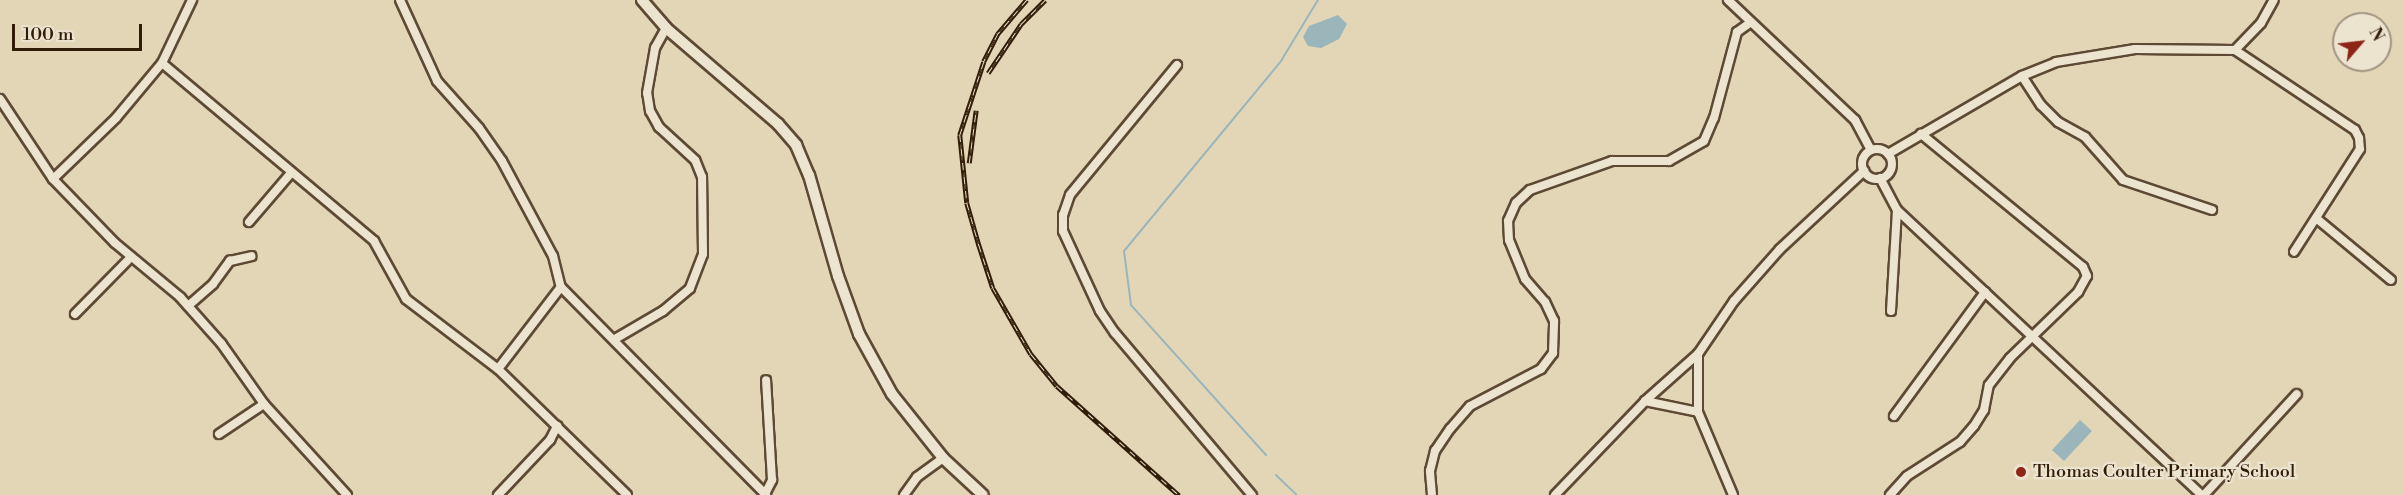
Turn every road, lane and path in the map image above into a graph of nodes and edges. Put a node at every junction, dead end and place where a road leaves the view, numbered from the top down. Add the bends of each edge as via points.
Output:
1 (192, 0) edge
2 (400, 0) edge
3 (642, 0) edge
4 (1728, 0) edge
5 (2274, 0) edge
6 (1750, 23) junction
7 (666, 28) junction
8 (2235, 50) junction
9 (162, 63) junction
10 (1178, 65) dead end
11 (2022, 76) junction
12 (0, 99) edge
13 (1921, 134) junction
14 (1871, 150) junction
15 (1888, 154) junction
16 (1864, 171) junction
17 (291, 173) junction
18 (1880, 178) junction
19 (53, 179) junction
20 (1897, 210) junction
21 (2212, 210) dead end
22 (2316, 218) junction
23 (249, 222) dead end
24 (2294, 252) dead end
25 (251, 256) dead end
26 (131, 257) junction
27 (2391, 280) dead end
28 (561, 287) junction
29 (1985, 292) junction
30 (188, 306) junction
31 (1891, 311) dead end
32 (75, 314) dead end
33 (2032, 337) junction
34 (615, 339) junction
35 (1698, 354) junction
36 (498, 369) junction
37 (766, 380) dead end
38 (2297, 394) dead end
39 (1645, 401) junction
40 (264, 404) junction
41 (1698, 412) junction
42 (1894, 416) dead end
43 (557, 426) junction
44 (219, 434) dead end
45 (943, 458) junction
46 (766, 494) edge
47 (347, 495) edge
48 (498, 495) edge
49 (627, 495) edge
50 (904, 495) edge
51 (983, 495) edge
52 (1252, 495) edge
53 (1432, 495) edge
54 (1555, 495) edge
55 (1733, 495) edge
56 (1890, 495) edge
57 (2203, 495) edge

1 - 9 street
2 - 28 street via 437,81 480,128 502,161 553,256
3 - 7 street
4 - 6 street
5 - 8 street via 2262,23
6 - 14 street via 1855,120
6 - 53 street via 1737,32 1704,141 1669,161 1612,161 1530,190 1516,203 1508,221 1509,240 1525,279 1545,302 1554,321 1553,353 1541,369 1470,406 1450,429 1435,451 1430,471
7 - 34 street via 655,48 647,93 650,111 659,127 695,160 702,177 703,254 690,288 663,311
7 - 45 street via 778,124 796,146 809,175 859,334 892,394
8 - 11 street via 2101,52 2056,62
8 - 22 street via 2355,130 2359,138 2360,149
9 - 17 street
9 - 19 street via 116,118
10 - 52 street via 1070,195 1063,215 1063,231 1100,311 1115,333
11 - 13 street
11 - 21 street via 2049,113 2085,137 2123,180
12 - 19 street
13 - 15 street
13 - 33 street via 2083,267 2085,284
14 - 15 street
14 - 16 street via 1863,159
15 - 18 street via 1891,169
16 - 18 street
16 - 35 street via 1780,249 1734,301
17 - 23 street
17 - 36 street via 374,241 406,299
18 - 20 street
19 - 26 street
20 - 29 street
20 - 31 street
22 - 24 street
22 - 27 street
25 - 30 street via 230,261 213,284
26 - 30 street
26 - 32 street
28 - 34 street
28 - 36 street
29 - 33 street
29 - 42 street
30 - 40 street via 221,343
33 - 56 street via 1989,385 1984,410 1960,442 1908,477
33 - 57 street
34 - 46 street
35 - 39 street
35 - 41 street
36 - 43 street
37 - 46 street via 772,480
38 - 57 street
39 - 41 street
39 - 54 street
40 - 44 street
40 - 47 street
41 - 55 street
43 - 48 street via 550,440
43 - 49 street
45 - 50 street via 917,477
45 - 51 street

